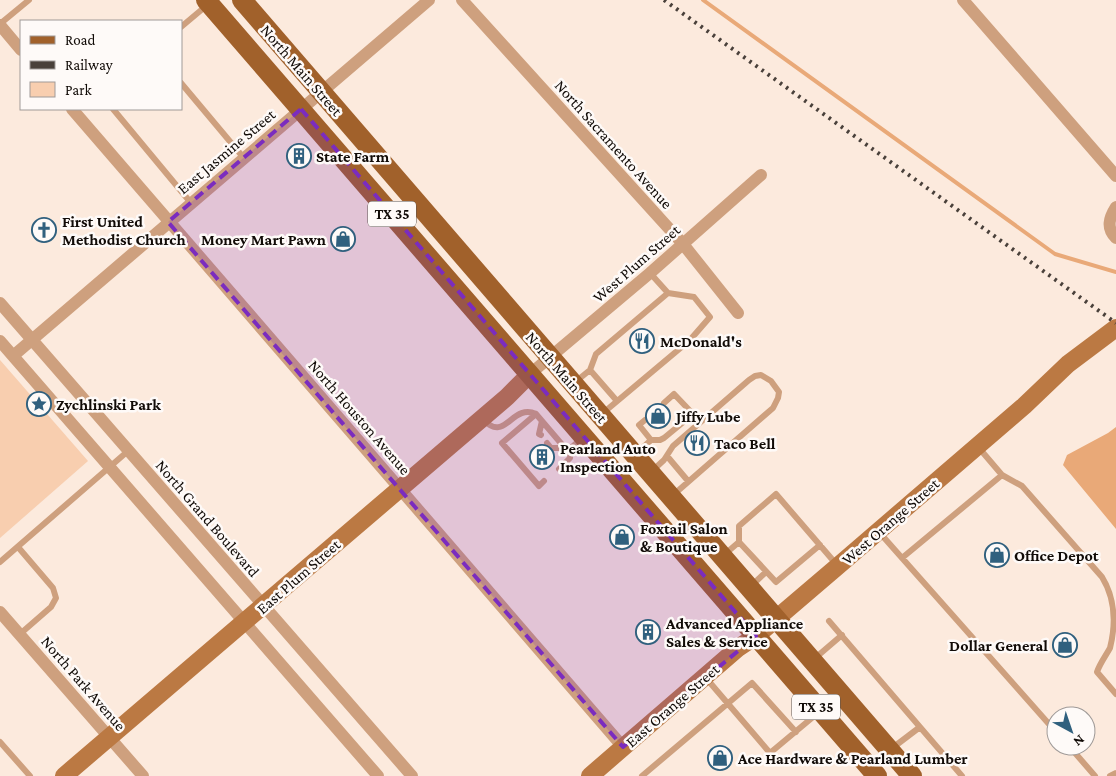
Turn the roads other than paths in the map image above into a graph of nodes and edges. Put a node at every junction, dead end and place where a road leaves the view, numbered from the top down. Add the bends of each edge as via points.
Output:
1 (29, 0) edge
2 (242, 0) edge
3 (429, 0) edge
4 (462, 0) edge
5 (963, 0) edge
6 (208, 2) edge
7 (182, 26) edge
8 (1, 29) edge
9 (20, 49) edge
10 (182, 84) edge
11 (320, 92) junction
12 (301, 109) junction
13 (114, 110) edge
14 (78, 111) edge
15 (243, 158) junction
16 (761, 175) dead end
17 (1116, 176) edge
18 (190, 203) junction
19 (1116, 207) edge
20 (168, 222) junction
21 (1116, 238) edge
22 (683, 244) junction
23 (650, 273) junction
24 (668, 293) junction
25 (0, 303) edge
26 (738, 313) dead end
27 (1116, 328) edge
28 (32, 339) junction
29 (1116, 340) edge
30 (0, 341) edge
31 (13, 356) junction
32 (550, 357) junction
33 (590, 370) junction
34 (530, 374) junction
35 (573, 384) junction
36 (617, 401) junction
37 (664, 403) dead end
38 (1024, 406) junction
39 (536, 414) junction
40 (601, 415) junction
41 (483, 418) junction
42 (552, 419) junction
43 (645, 420) dead end
44 (540, 435) dead end
45 (651, 440) junction
46 (548, 443) dead end
47 (573, 444) junction
48 (976, 446) junction
49 (128, 451) junction
50 (635, 455) junction
51 (667, 456) junction
52 (110, 467) junction
53 (559, 469) dead end
54 (650, 473) junction
55 (1002, 475) junction
56 (544, 481) dead end
57 (688, 481) junction
58 (400, 488) junction
59 (671, 497) junction
60 (878, 532) junction
61 (739, 542) junction
62 (820, 545) junction
63 (18, 547) junction
64 (722, 556) junction
65 (902, 558) junction
66 (0, 562) edge
67 (838, 566) junction
68 (766, 572) junction
69 (749, 587) junction
70 (264, 606) junction
71 (0, 612) edge
72 (776, 619) junction
73 (830, 621) dead end
74 (244, 622) junction
75 (20, 634) junction
76 (842, 635) junction
77 (756, 636) junction
78 (812, 660) junction
79 (705, 677) junction
80 (1116, 694) edge
81 (727, 703) junction
82 (820, 712) junction
83 (1046, 721) edge
84 (920, 727) junction
85 (796, 732) junction
86 (110, 737) junction
87 (0, 742) edge
88 (623, 748) junction
89 (890, 750) junction
90 (1078, 756) edge
91 (1116, 773) edge
92 (597, 774) edge
93 (30, 776) edge
94 (64, 776) edge
95 (144, 776) edge
96 (378, 776) edge
97 (412, 776) edge
98 (642, 776) edge
99 (877, 776) edge
100 (912, 776) edge
101 (962, 776) edge
102 (1096, 776) edge
103 (1110, 776) edge

1 - 8 lane
2 - 11 main road, North Main Street / TX 35
3 - 11 street, East Jasmine Street
4 - 22 street, North Sacramento Avenue
5 - 17 street
6 - 7 lane
6 - 12 main road, North Main Street / TX 35
8 - 9 street
10 - 15 lane
11 - 12 street, East Jasmine Street
11 - 32 main road, North Main Street / TX 35
12 - 15 street, East Jasmine Street
12 - 34 main road, North Main Street / TX 35
13 - 18 lane
14 - 20 street, North Houston Avenue
15 - 18 street, East Jasmine Street
16 - 22 street, West Plum Street
18 - 20 street, East Jasmine Street
19 - 21 street via 1108,224
20 - 28 street, East Jasmine Street
20 - 58 street, North Houston Avenue
22 - 23 street, West Plum Street
22 - 26 street, North Sacramento Avenue
23 - 24 lane
23 - 32 street, West Plum Street
24 - 33 lane via 596,354
24 - 36 lane via 694,297 710,317 690,340
25 - 28 street, North Grand Boulevard
27 - 38 street, West Orange Street via 1068,364
28 - 31 street, East Jasmine Street
28 - 49 street, North Grand Boulevard
29 - 38 street, West Orange Street
30 - 31 street
31 - 52 street
32 - 34 street, West Plum Street
32 - 35 main road, North Main Street / TX 35
33 - 35 lane
33 - 36 lane
34 - 41 street, East Plum Street
34 - 42 main road, North Main Street / TX 35
35 - 40 main road, North Main Street / TX 35
36 - 40 lane
37 - 45 lane via 674,394 693,414 664,438
38 - 48 street, West Orange Street
39 - 41 lane via 520,413 499,428 489,425
39 - 42 lane
39 - 56 lane via 502,443 539,486
40 - 50 main road, North Main Street / TX 35
41 - 58 street, East Plum Street
42 - 44 lane
42 - 47 main road, North Main Street / TX 35
43 - 45 lane via 639,425
45 - 50 lane
46 - 47 lane via 551,448
47 - 53 lane via 570,458
47 - 77 main road, North Main Street / TX 35
48 - 55 lane
48 - 60 street, West Orange Street
49 - 52 lane
49 - 70 street, North Grand Boulevard
50 - 54 main road, North Main Street / TX 35
51 - 54 lane
51 - 57 lane
51 - 57 lane via 678,442 755,376 767,377 779,392 773,408
52 - 63 lane
52 - 74 street
54 - 59 main road, North Main Street / TX 35
55 - 65 lane
55 - 80 lane via 1022,486 1109,589 1116,608 1116,626 1097,672
57 - 59 lane
58 - 70 street, East Plum Street
58 - 88 street, North Houston Avenue
59 - 64 main road, North Main Street / TX 35
60 - 65 lane
60 - 67 street, West Orange Street
61 - 62 lane via 739,526 776,494
61 - 64 lane
61 - 68 lane
62 - 67 lane
62 - 68 lane via 776,582
63 - 66 lane
63 - 75 lane via 53,588 56,598 51,607
64 - 69 main road, North Main Street / TX 35
65 - 83 lane
67 - 72 street, West Orange Street
68 - 69 lane
69 - 72 main road, North Main Street / TX 35
70 - 74 street, East Plum Street
70 - 97 street, North Grand Boulevard
71 - 75 street, North Park Avenue
72 - 77 street, West Orange Street
72 - 78 main road, North Main Street / TX 35
73 - 76 lane
74 - 86 street, East Plum Street
74 - 96 street
75 - 86 street, North Park Avenue
76 - 78 lane
76 - 84 lane
77 - 79 street, East Orange Street
77 - 82 main road, North Main Street / TX 35
78 - 89 main road, North Main Street / TX 35
79 - 81 lane
79 - 88 street, East Orange Street
81 - 85 lane via 752,683
81 - 85 lane via 770,754
81 - 98 lane
82 - 85 lane
82 - 99 main road, North Main Street / TX 35
84 - 89 lane
84 - 101 lane
86 - 94 street, East Plum Street
86 - 95 street, North Park Avenue
87 - 93 lane
88 - 92 street, East Orange Street
89 - 100 main road, North Main Street / TX 35
90 - 102 lane
91 - 103 lane

